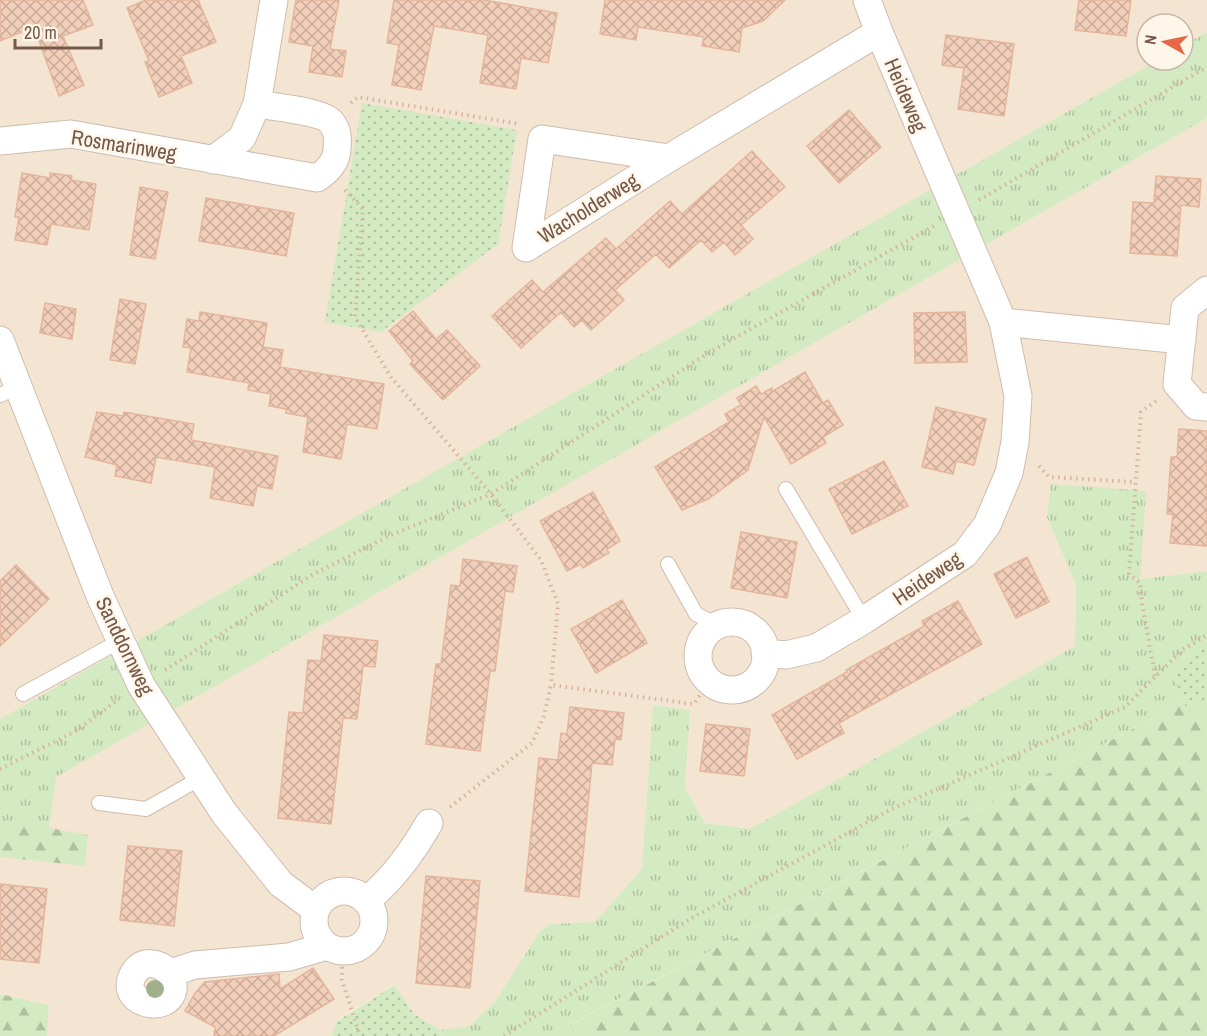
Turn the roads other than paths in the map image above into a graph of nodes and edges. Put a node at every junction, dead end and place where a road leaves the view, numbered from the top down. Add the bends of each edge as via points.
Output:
1 (274, 0) edge
2 (867, 0) edge
3 (879, 32) junction
4 (257, 104) junction
5 (0, 141) edge
6 (669, 158) junction
7 (213, 160) junction
8 (1207, 290) edge
9 (1003, 322) junction
10 (0, 340) edge
11 (1182, 340) junction
12 (9, 391) edge
13 (1207, 407) edge
14 (786, 489) dead end
15 (668, 564) dead end
16 (864, 620) junction
17 (717, 625) junction
18 (120, 641) junction
19 (765, 653) junction
20 (24, 694) dead end
21 (201, 778) junction
22 (99, 803) dead end
23 (429, 823) road end
24 (366, 901) junction
25 (316, 910) junction
26 (334, 948) junction
27 (170, 973) dead end

1 - 4 street
2 - 3 street, Heideweg
3 - 6 street, Wacholderweg
3 - 9 street, Heideweg
4 - 7 street via 242,138
4 - 7 street, Rosmarinweg via 330,120 338,135 337,153 327,172 316,178
5 - 7 street, Rosmarinweg via 71,134
6 - 6 street, Wacholderweg via 542,140 526,248
8 - 11 street via 1185,308
9 - 11 street
9 - 16 street, Heideweg via 1018,396 1015,442 1009,472 987,525 965,554
10 - 12 street, Sanddornweg
11 - 13 street via 1177,384 1196,406
12 - 18 street, Sanddornweg
14 - 16 lane
15 - 17 lane via 696,614
16 - 19 street, Heideweg via 816,648 786,655
17 - 19 street via 738,622 748,626 763,642
17 - 19 street via 702,640 698,661 702,672 718,687 741,688 752,683 760,675
18 - 20 lane
18 - 21 street, Sanddornweg via 141,685
21 - 22 lane via 146,809
21 - 25 street, Sanddornweg via 281,884
23 - 24 street via 417,845 383,887
24 - 25 street via 348,891 339,891 329,895
24 - 26 street via 373,929 363,944 357,948
25 - 26 street via 314,920 320,938
26 - 27 street via 289,957 195,964

